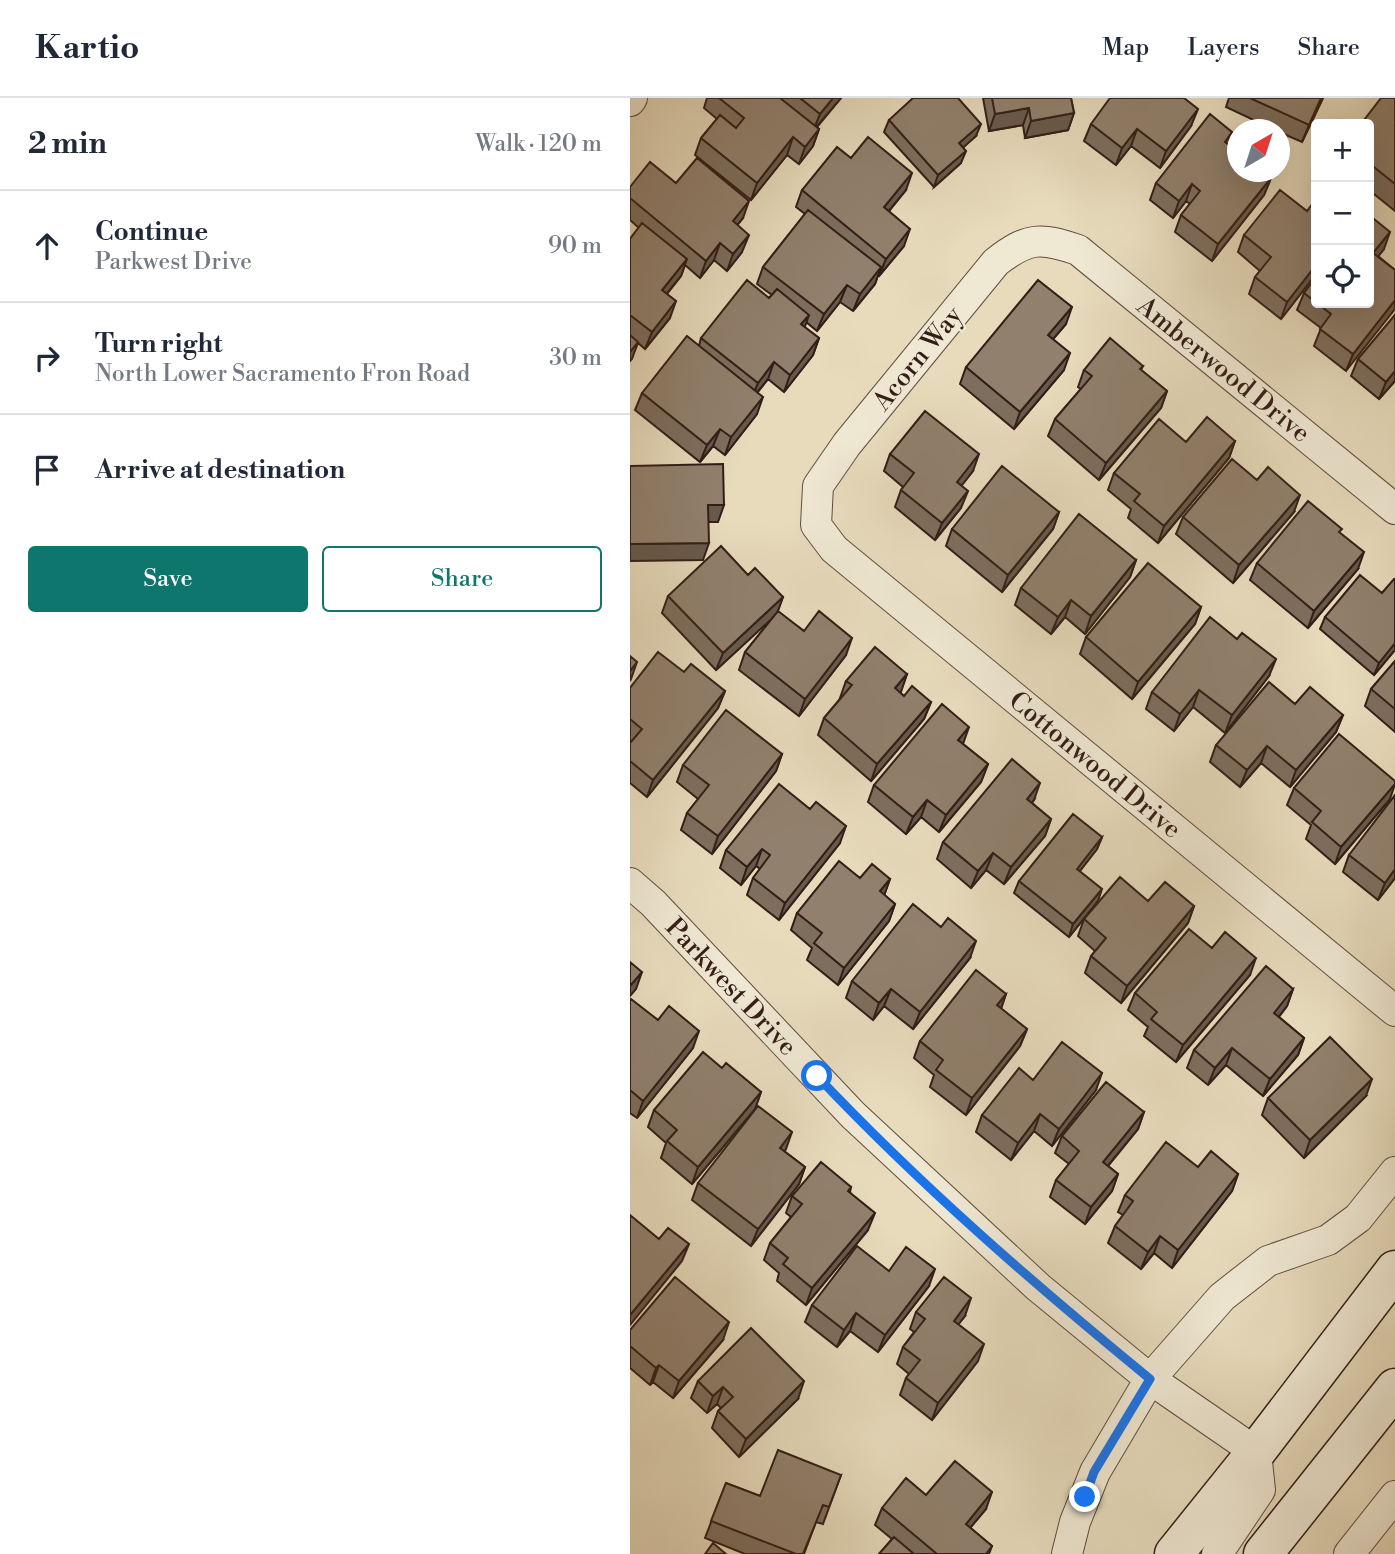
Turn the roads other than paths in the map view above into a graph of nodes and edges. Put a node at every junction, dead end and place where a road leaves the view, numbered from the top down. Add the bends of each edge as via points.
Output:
1 (1048, 240) joint
2 (817, 507) joint
3 (1395, 509) edge
4 (630, 883) edge
5 (1395, 1011) edge
6 (1395, 1172) edge
7 (1395, 1270) edge
8 (1150, 1379) junction
9 (1395, 1388) edge
10 (1256, 1452) junction
11 (1395, 1496) edge
12 (1067, 1554) edge
13 (1174, 1554) edge
14 (1217, 1554) edge
15 (1263, 1554) edge
16 (1349, 1554) edge

1 - 2 street, Acorn Way via 1016,246 996,262 847,444 818,486
1 - 3 street, Amberwood Drive via 1079,250
2 - 5 street, Cottonwood Drive via 816,525 834,549
4 - 8 street, Parkwest Drive via 853,1115 1038,1287
6 - 8 street via 1358,1218 1328,1240 1268,1261 1222,1297
7 - 10 main road
8 - 10 street, Parkwest Drive
8 - 12 street via 1094,1472
9 - 15 main road
10 - 13 main road
10 - 14 street via 1260,1490
11 - 16 street

